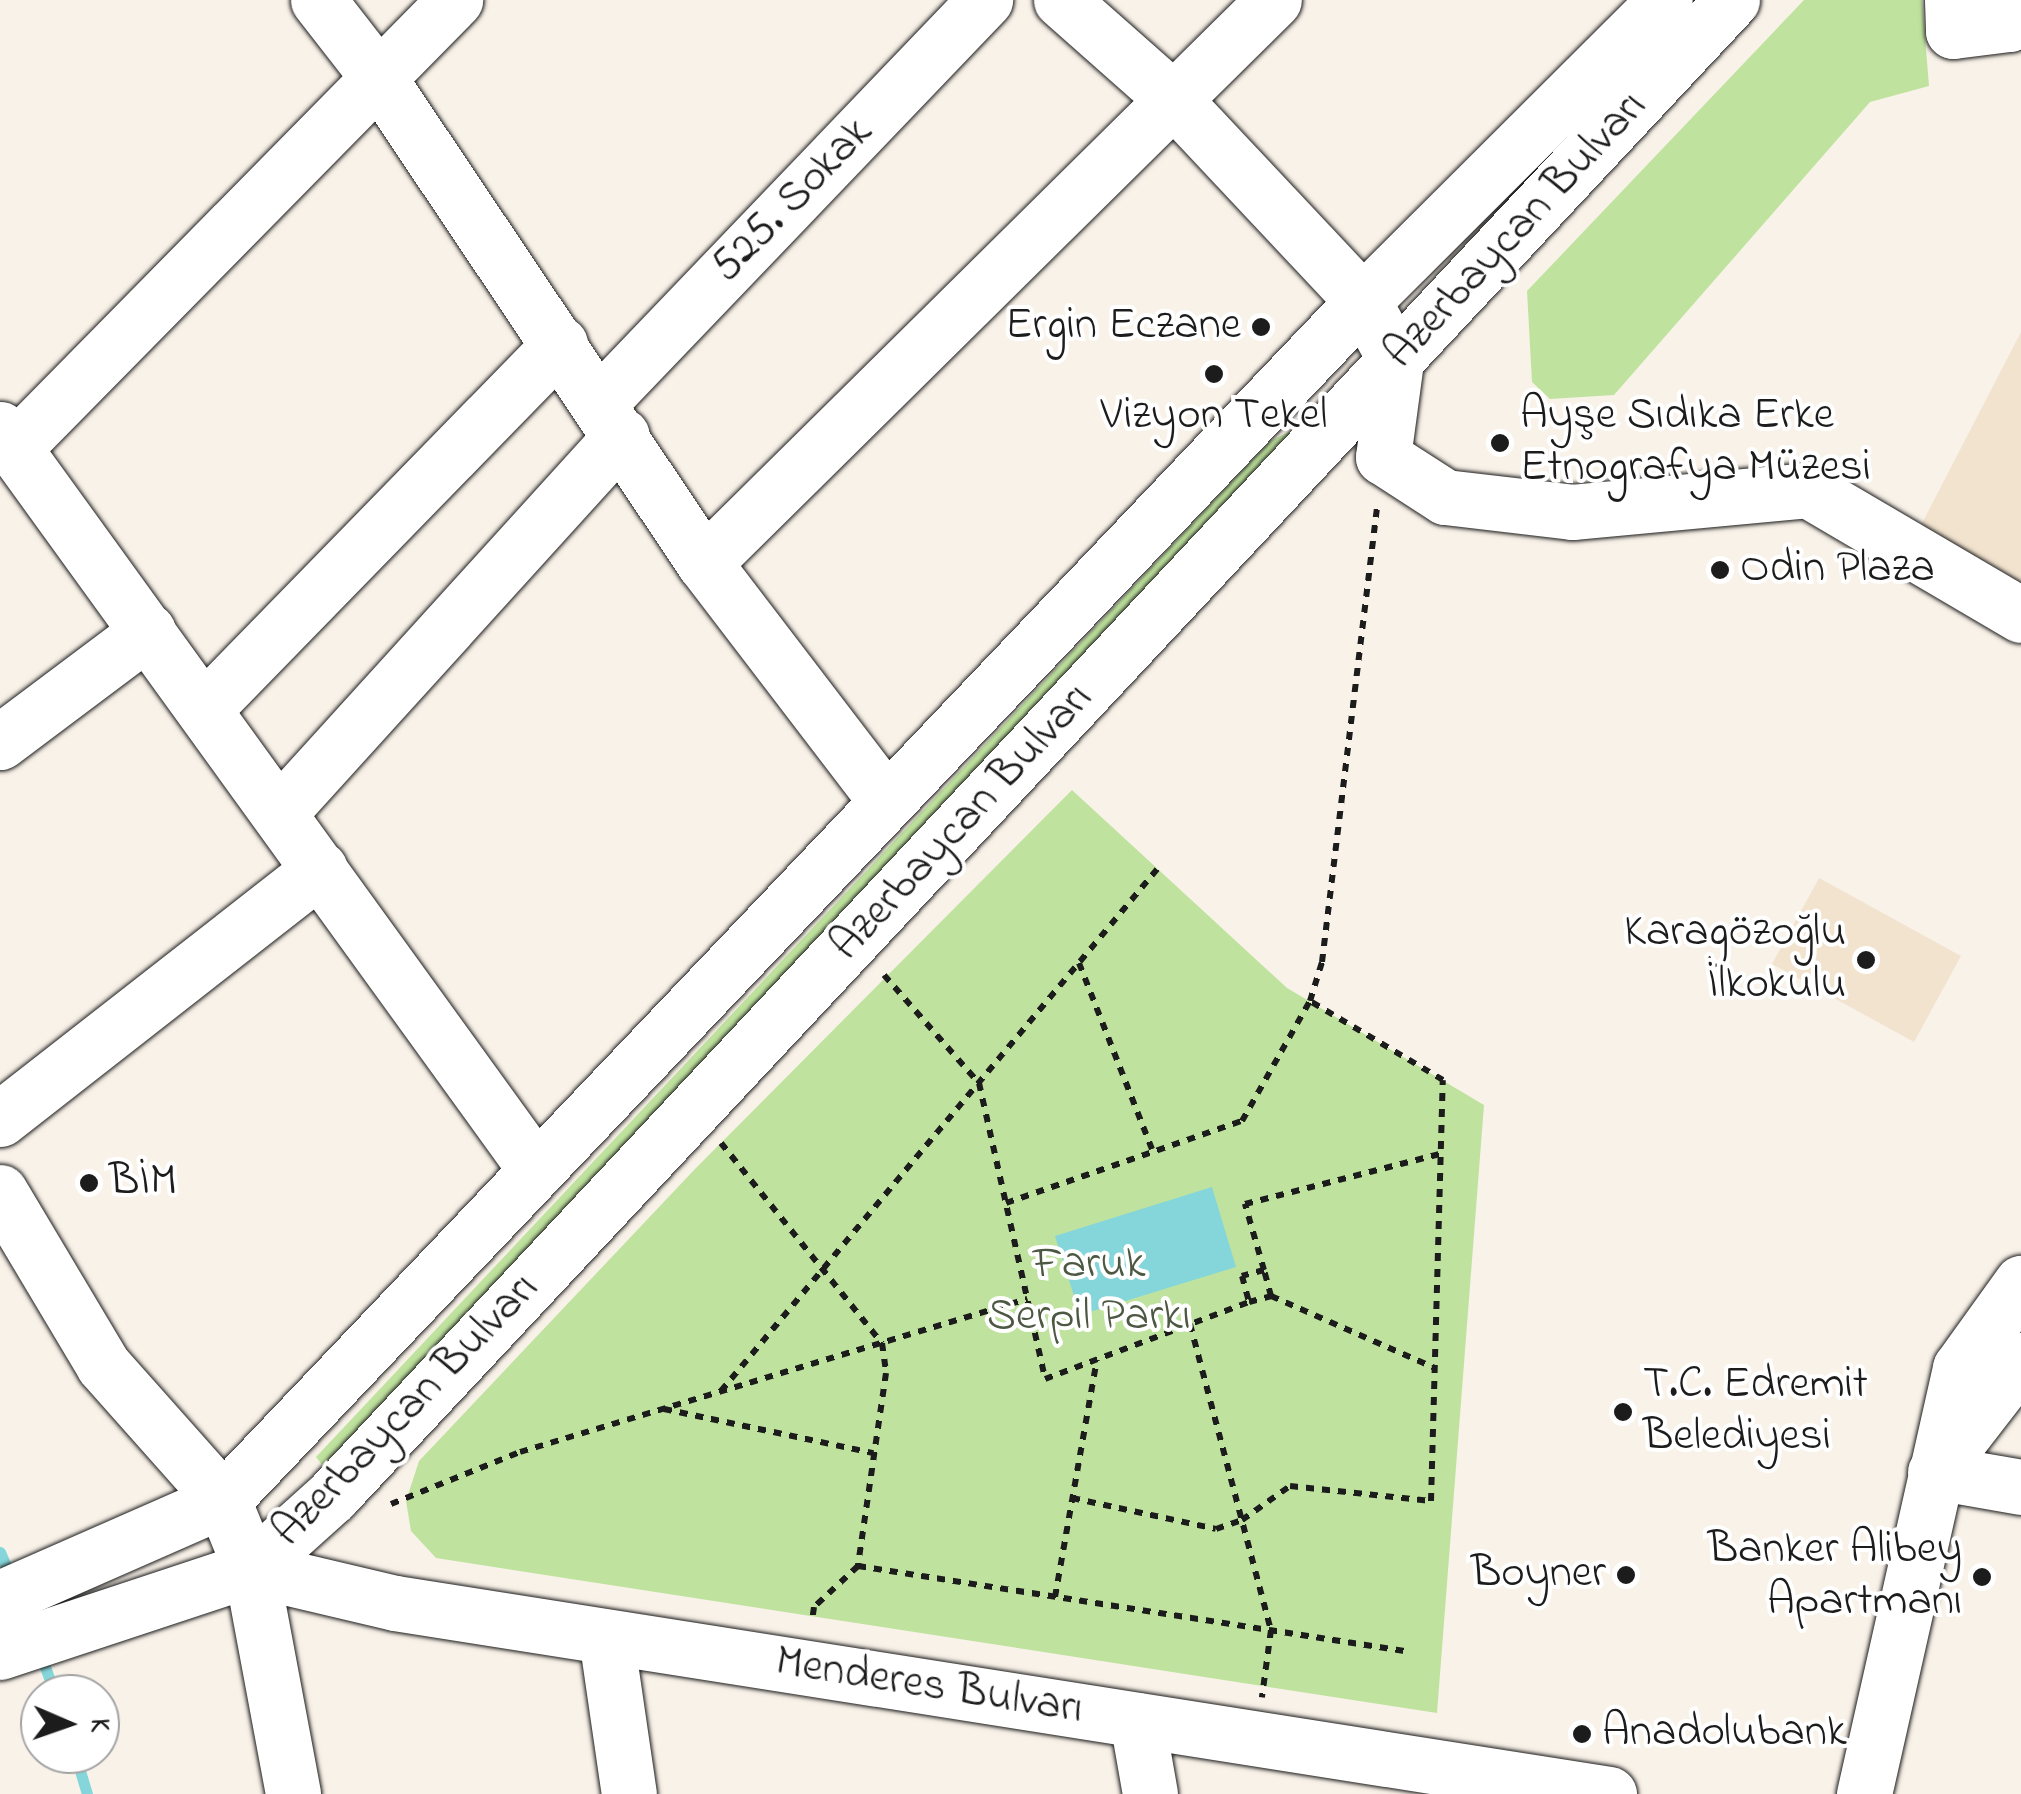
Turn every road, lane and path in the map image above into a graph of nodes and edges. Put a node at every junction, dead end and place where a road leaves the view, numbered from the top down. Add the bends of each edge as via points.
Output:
1 (318, 0) edge
2 (455, 0) edge
3 (985, 0) edge
4 (1061, 0) edge
5 (1274, 0) edge
6 (1665, 0) edge
7 (1732, 0) edge
8 (1952, 0) edge
9 (2007, 0) edge
10 (378, 77) junction
11 (1173, 99) junction
12 (1363, 302) junction
13 (560, 344) junction
14 (1396, 361) junction
15 (611, 419) junction
16 (7, 438) edge
17 (1383, 457) junction
18 (704, 563) junction
19 (2021, 615) edge
20 (148, 632) junction
21 (204, 709) junction
22 (0, 742) edge
23 (885, 800) junction
24 (279, 812) junction
25 (1159, 867) dead end
26 (320, 869) junction
27 (846, 948) junction
28 (1079, 963) junction
29 (1310, 1001) junction
30 (979, 1082) junction
31 (691, 1113) junction
32 (0, 1119) edge
33 (1152, 1148) junction
34 (1443, 1153) junction
35 (536, 1170) junction
36 (0, 1192) edge
37 (1006, 1203) junction
38 (824, 1267) junction
39 (1264, 1270) junction
40 (2021, 1283) edge
41 (1271, 1296) junction
42 (1027, 1300) junction
43 (1248, 1302) junction
44 (1190, 1324) junction
45 (882, 1343) junction
46 (1096, 1360) junction
47 (2021, 1360) edge
48 (1435, 1368) junction
49 (721, 1391) junction
50 (663, 1409) junction
51 (873, 1453) junction
52 (1935, 1472) junction
53 (2021, 1487) edge
54 (332, 1496) junction
55 (1072, 1498) junction
56 (223, 1500) junction
57 (1242, 1520) junction
58 (858, 1566) junction
59 (251, 1568) junction
60 (1055, 1597) junction
61 (0, 1598) edge
62 (1271, 1630) junction
63 (606, 1637) junction
64 (0, 1652) edge
65 (1404, 1652) dead end
66 (808, 1668) junction
67 (1136, 1720) junction
68 (1256, 1738) junction
69 (293, 1794) edge
70 (629, 1794) edge
71 (1150, 1794) edge
72 (1609, 1794) edge
73 (1864, 1794) edge

1 - 10 street
2 - 10 street
3 - 15 street, 525. Sokak
4 - 11 street
5 - 11 street
6 - 12 street, Azerbaycan Bulvarı
7 - 14 street, Azerbaycan Bulvarı
8 - 9 street via 1953,31 2009,24
10 - 13 street
10 - 16 street
11 - 12 street
11 - 18 street
12 - 14 street
12 - 23 street, Azerbaycan Bulvarı
13 - 15 street
13 - 21 street
14 - 17 street
14 - 27 street, Azerbaycan Bulvarı
15 - 18 street
15 - 24 street, 525. Sokak
16 - 20 street
17 - 19 street via 1445,497 1572,512 1808,490
17 - 29 path via 1322,962
18 - 23 street
20 - 21 street
20 - 22 street
21 - 24 street
23 - 35 street, Azerbaycan Bulvarı
24 - 26 street
25 - 28 path
26 - 32 street
26 - 35 street
27 - 30 path via 890,979
27 - 31 street, Azerbaycan Bulvarı
28 - 30 path
28 - 33 path
29 - 33 path via 1242,1120
29 - 34 path via 1443,1080
30 - 37 path
30 - 38 path
31 - 38 path
31 - 54 street, Azerbaycan Bulvarı
33 - 37 path
34 - 39 path via 1245,1204
34 - 48 path
35 - 56 street, Azerbaycan Bulvarı
36 - 56 street via 103,1365
37 - 42 path
38 - 45 path
38 - 49 path
39 - 41 path
39 - 43 path via 1242,1276
40 - 52 street via 1960,1368
41 - 43 path
41 - 48 path
42 - 45 path
42 - 46 path via 1044,1380
43 - 44 path
44 - 46 path
44 - 57 path
45 - 49 path
45 - 51 path via 886,1373
46 - 55 path
47 - 52 street
48 - 57 path via 1431,1501 1290,1486
49 - 50 path
50 - 51 path
50 - 54 path via 520,1452 363,1515
51 - 58 path
52 - 53 street
52 - 73 street
54 - 59 street, Azerbaycan Bulvarı
55 - 57 path via 1216,1529
55 - 60 path
56 - 59 street
56 - 61 street, Azerbaycan Bulvarı
57 - 62 path
58 - 60 path
58 - 66 path via 814,1606
59 - 63 street, Menderes Bulvarı via 395,1603
59 - 64 street, Azerbaycan Bulvarı
59 - 69 street
60 - 62 path
62 - 65 path
62 - 68 path
63 - 66 street, Menderes Bulvarı
63 - 70 street
66 - 67 street, Menderes Bulvarı
67 - 68 street, Menderes Bulvarı
67 - 71 street
68 - 72 street, Menderes Bulvarı

